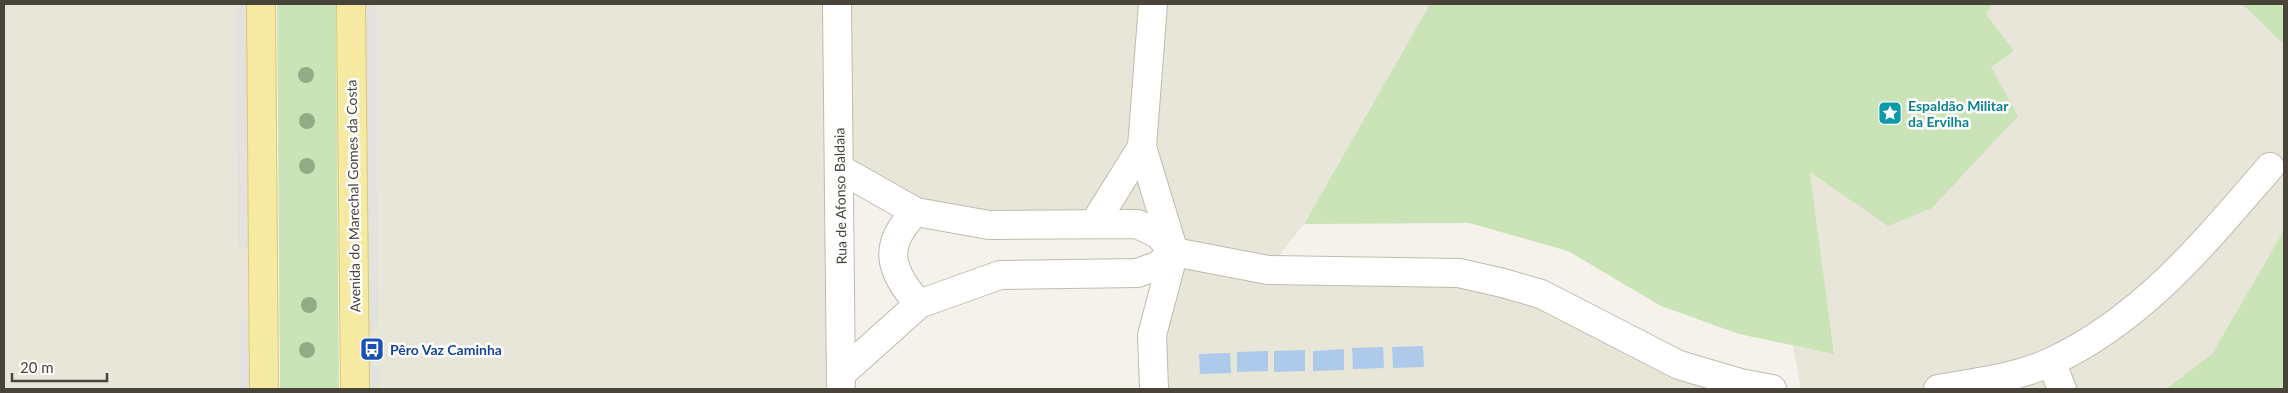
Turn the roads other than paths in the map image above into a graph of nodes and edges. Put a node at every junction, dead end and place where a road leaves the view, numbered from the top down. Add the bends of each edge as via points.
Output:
1 (261, 4) edge
2 (351, 4) edge
3 (837, 4) edge
4 (1153, 4) edge
5 (1142, 147) junction
6 (2270, 167) dead end
7 (840, 169) junction
8 (916, 212) junction
9 (1094, 224) junction
10 (1174, 252) junction
11 (919, 304) junction
12 (2051, 362) junction
13 (841, 382) edge
14 (264, 389) edge
15 (355, 389) edge
16 (1154, 389) edge
17 (1772, 389) edge
18 (1938, 389) edge
19 (2062, 389) edge

1 - 14 main road
2 - 15 main road, Avenida do Marechal Gomes da Costa
3 - 7 street, Rua de Afonso Baldaia
4 - 5 street
5 - 9 street
5 - 10 street
6 - 12 street via 2194,255 2136,309 2096,337
7 - 8 street
7 - 13 street, Rua de Afonso Baldaia
8 - 9 street via 989,225
8 - 11 street via 899,230 892,256 901,283
9 - 10 street via 1137,224 1158,234
10 - 11 street via 1158,266 1136,273 1000,275
10 - 16 street via 1152,335
10 - 17 street via 1268,270 1459,273 1503,283 1541,294 1679,365
11 - 13 street
12 - 18 street via 1986,382
12 - 19 street

